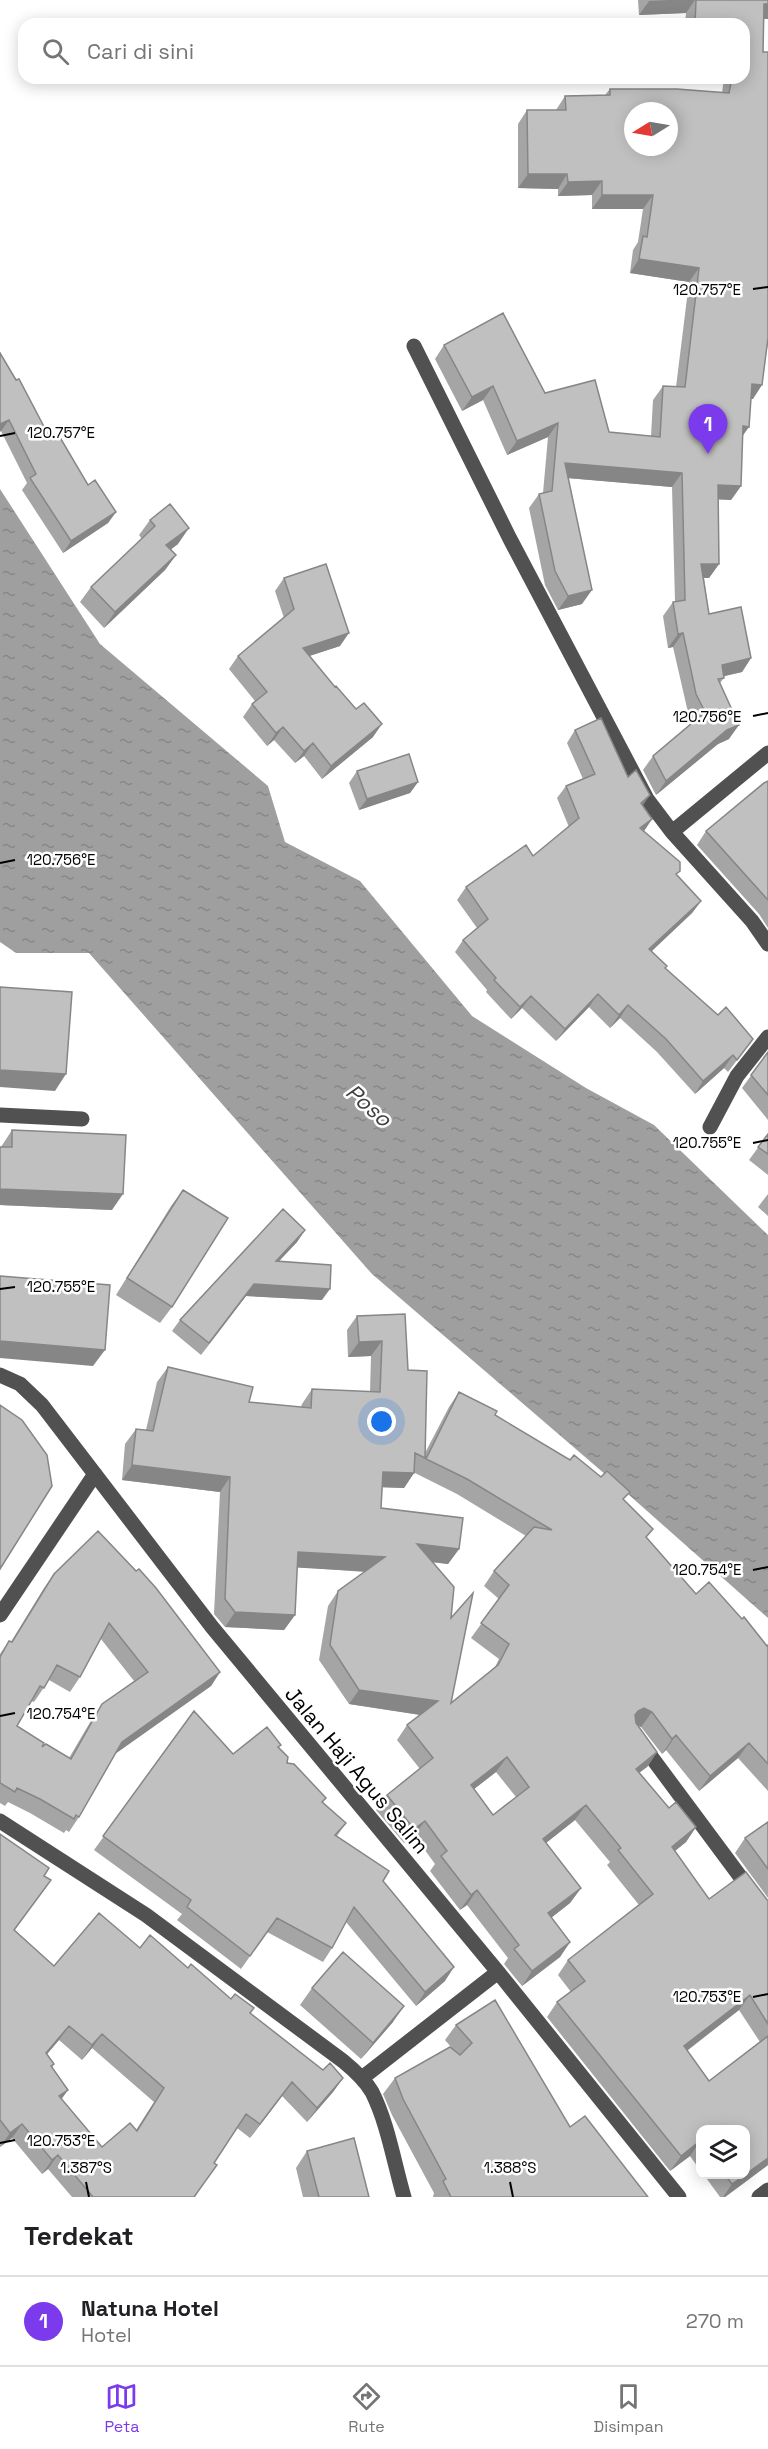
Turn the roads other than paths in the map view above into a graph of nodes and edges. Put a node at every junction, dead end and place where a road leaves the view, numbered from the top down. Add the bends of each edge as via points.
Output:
1 (414, 346) dead end
2 (768, 753) edge
3 (672, 832) junction
4 (768, 944) edge
5 (768, 1036) edge
6 (0, 1114) edge
7 (82, 1119) dead end
8 (710, 1127) dead end
9 (0, 1375) edge
10 (95, 1474) junction
11 (0, 1615) edge
12 (634, 1733) edge
13 (0, 1821) edge
14 (768, 1914) edge
15 (498, 1972) junction
16 (362, 2078) junction
17 (768, 2190) edge
18 (404, 2197) edge
19 (679, 2197) edge
20 (759, 2197) edge

1 - 3 street via 647,799
2 - 3 street
3 - 4 street
5 - 8 street via 737,1076
6 - 7 street
9 - 10 street, Jalan Haji Agus Salim via 20,1384 42,1405
10 - 11 street
10 - 15 street, Jalan Haji Agus Salim via 212,1627
12 - 14 street
13 - 16 street via 146,1915 323,2044
15 - 16 street
15 - 19 street, Jalan Haji Agus Salim
16 - 18 street via 380,2113
17 - 20 street

